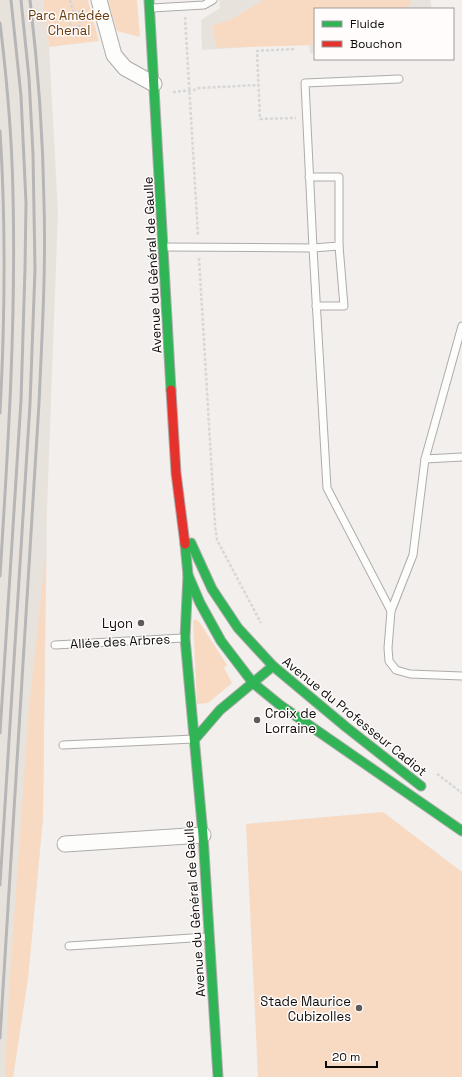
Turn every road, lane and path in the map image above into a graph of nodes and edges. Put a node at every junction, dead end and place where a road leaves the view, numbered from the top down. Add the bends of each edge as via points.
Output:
1 (70, 0) edge
2 (99, 0) edge
3 (213, 0) edge
4 (149, 4) edge
5 (185, 7) junction
6 (72, 11) junction
7 (294, 49) dead end
8 (399, 79) dead end
9 (154, 84) junction
10 (259, 85) junction
11 (190, 91) junction
12 (176, 92) dead end
13 (306, 118) junction
14 (309, 177) junction
15 (339, 246) junction
16 (164, 247) junction
17 (198, 248) junction
18 (313, 248) junction
19 (316, 306) junction
20 (462, 326) edge
21 (462, 458) edge
22 (425, 459) junction
23 (184, 527) junction
24 (188, 575) junction
25 (391, 611) junction
26 (262, 624) dead end
27 (238, 628) joint
28 (185, 638) junction
29 (55, 645) dead end
30 (272, 666) junction
31 (462, 676) edge
32 (252, 682) junction
33 (195, 739) junction
34 (62, 745) dead end
35 (426, 790) dead end
36 (462, 831) edge
37 (203, 835) junction
38 (65, 844) dead end
39 (209, 937) junction
40 (69, 946) dead end
41 (218, 1077) edge

1 - 6 path
2 - 9 street via 114,55 125,68
3 - 5 lane via 204,6
4 - 5 lane
4 - 9 main road, Avenue du Général de Gaulle
5 - 11 path
6 - 6 path via 78,12 82,20 79,26 72,27 70,24 68,17
7 - 10 path via 257,51
8 - 13 lane via 305,83
9 - 16 main road, Avenue du Général de Gaulle
10 - 11 path via 199,88
10 - 13 path via 260,119
11 - 12 path
11 - 17 path
13 - 14 lane
14 - 15 lane via 339,177
14 - 18 lane
15 - 18 lane
15 - 19 lane via 344,306
16 - 17 lane
16 - 23 main road, Avenue du Général de Gaulle via 176,472
17 - 18 lane
17 - 26 path via 217,540
18 - 19 lane
19 - 25 lane via 327,488
20 - 22 lane
21 - 22 lane
22 - 25 lane via 413,555
23 - 24 main road, Avenue du Général de Gaulle
23 - 27 main road, Avenue du Général de Gaulle via 212,589
24 - 28 main road, Avenue du Général de Gaulle
24 - 32 main road, Avenue du Général de Gaulle via 221,641
25 - 31 lane via 389,661 396,670 410,674
27 - 30 main road, Avenue du Professeur Cadiot
28 - 29 lane, Allée des Arbres
28 - 33 main road, Avenue du Général de Gaulle
30 - 32 main road
30 - 35 main road, Avenue du Professeur Cadiot
32 - 33 main road via 220,710
32 - 36 main road, Avenue du Professeur Cadiot via 280,705
33 - 34 lane
33 - 37 main road, Avenue du Général de Gaulle
37 - 38 street
37 - 39 main road, Avenue du Général de Gaulle
39 - 40 lane
39 - 41 main road, Avenue du Général de Gaulle

